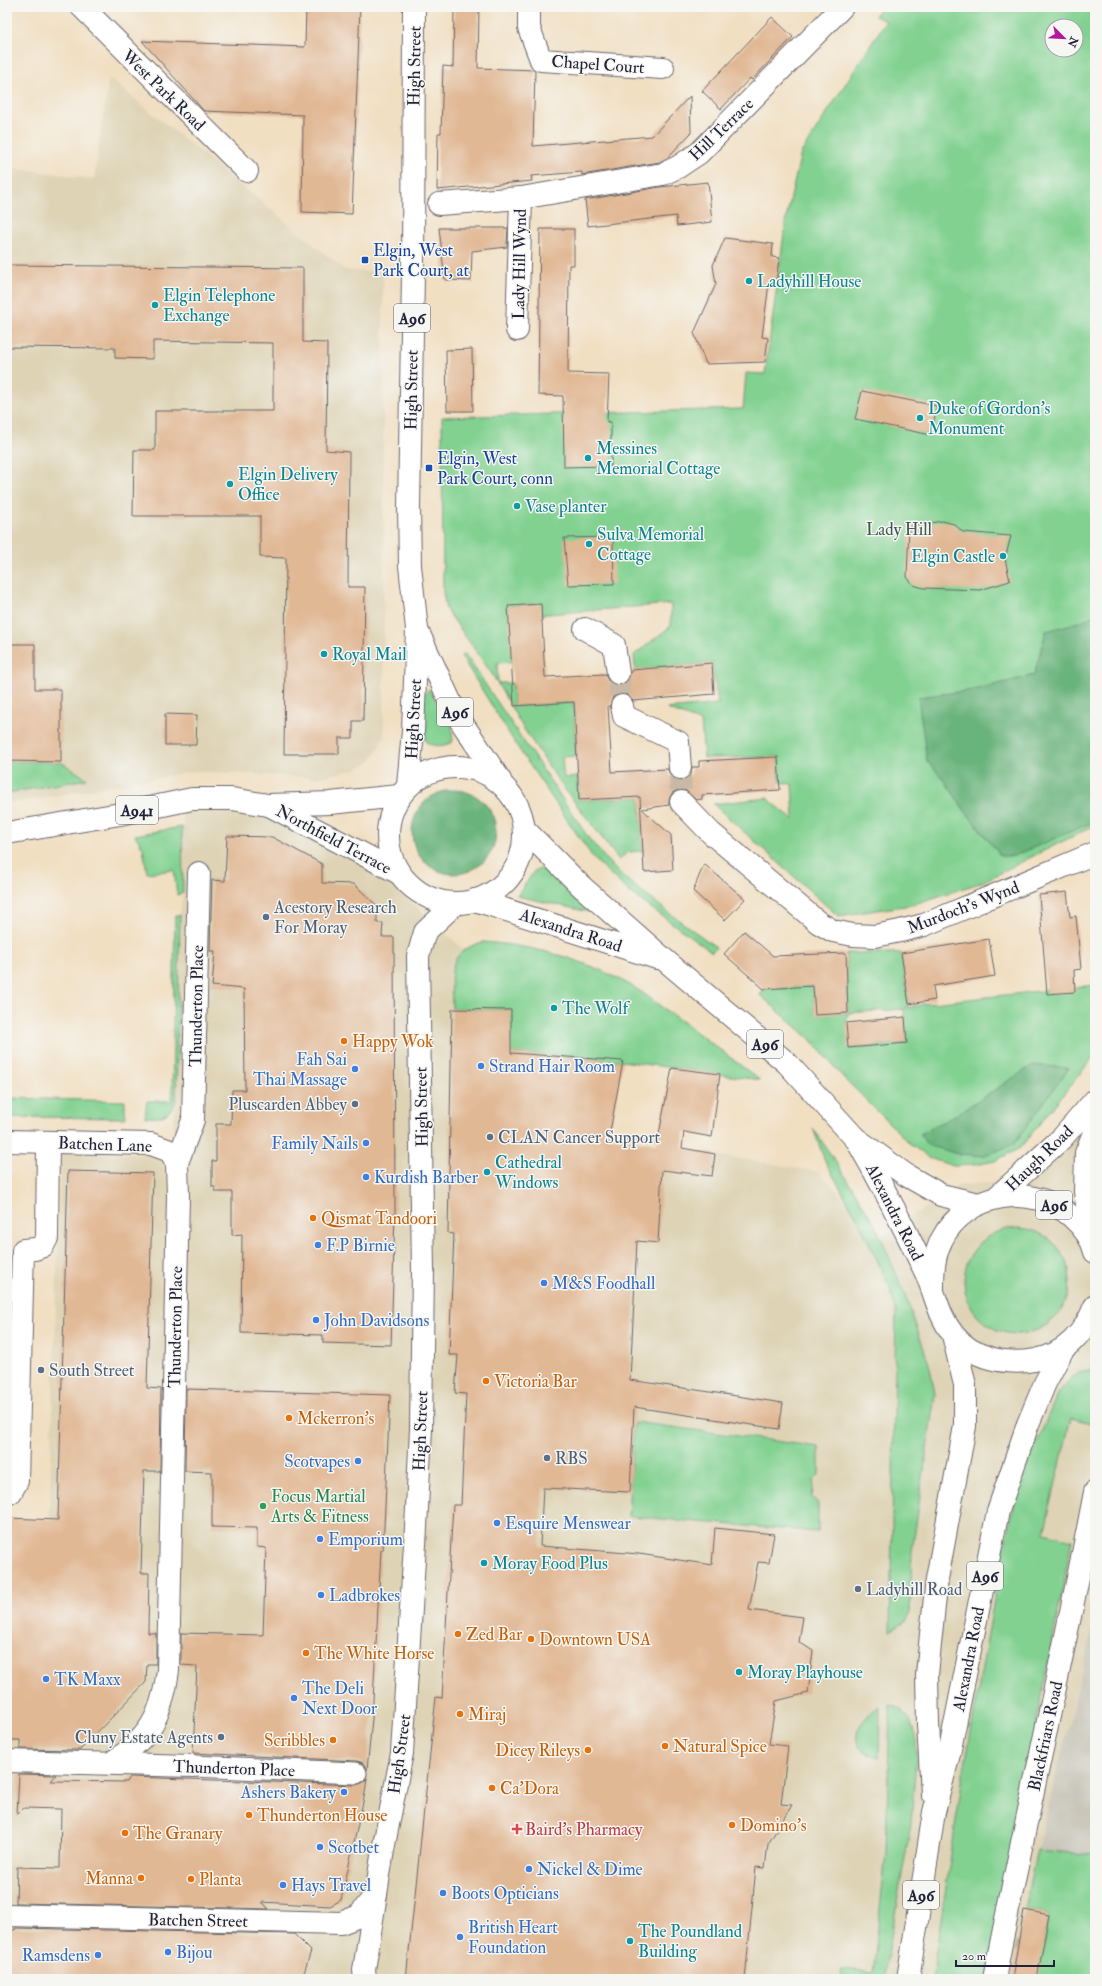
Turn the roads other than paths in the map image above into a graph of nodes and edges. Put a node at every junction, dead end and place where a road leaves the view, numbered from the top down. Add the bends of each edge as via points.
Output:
1 (82, 7) edge
2 (414, 7) edge
3 (529, 7) edge
4 (842, 7) edge
5 (663, 68) dead end
6 (247, 171) dead end
7 (521, 198) junction
8 (439, 204) dead end
9 (517, 330) dead end
10 (417, 629) junction
11 (585, 629) dead end
12 (618, 673) tunnel mouth
13 (622, 706) tunnel mouth
14 (680, 768) tunnel mouth
15 (505, 787) junction
16 (404, 791) junction
17 (680, 802) tunnel mouth
18 (268, 805) junction
19 (524, 829) junction
20 (7, 832) edge
21 (1095, 853) edge
22 (199, 873) dead end
23 (399, 873) junction
24 (465, 901) junction
25 (666, 961) junction
26 (1095, 1100) edge
27 (1095, 1130) edge
28 (855, 1138) junction
29 (7, 1141) edge
30 (48, 1142) junction
31 (177, 1163) junction
32 (988, 1200) junction
33 (1094, 1249) edge
34 (15, 1250) edge
35 (932, 1288) junction
36 (1095, 1306) edge
37 (953, 1335) junction
38 (1063, 1349) junction
39 (1095, 1492) edge
40 (7, 1494) edge
41 (7, 1761) edge
42 (111, 1763) junction
43 (192, 1766) joint
44 (356, 1773) dead end
45 (934, 1812) junction
46 (376, 1893) junction
47 (7, 1915) edge
48 (365, 1974) edge
49 (908, 1979) edge
50 (994, 1979) edge

1 - 6 main road, West Park Road
2 - 10 main road, High Street / A96 via 409,507 410,566
3 - 5 main road, Chapel Court via 529,28 541,60
4 - 7 main road, Hill Terrace via 709,144 678,168 663,174
7 - 8 main road, Hill Terrace
7 - 9 main road, Lady Hill Wynd
10 - 15 main road, High Street / A96 via 456,714
10 - 16 main road, High Street / A96 via 413,731
11 - 12 main road via 614,645
13 - 14 main road via 624,716 678,742
15 - 16 main road, A96 via 480,771 457,766 439,768 428,773
15 - 19 main road, A96 via 518,806
16 - 18 main road, Northfield Terrace / A941 via 330,803
16 - 23 main road, A96 via 392,811 388,827 388,843
17 - 21 main road, Murdoch's Wynd via 711,833 819,923 833,931 853,935 875,936 924,925
18 - 20 main road, Northfield Terrace / A941 via 232,799 192,799 120,814
18 - 23 main road, Northfield Terrace / A941
19 - 24 main road, A96 via 523,847 517,865 510,875 492,892
19 - 25 main road, Alexandra Road / A96 via 581,886
22 - 31 main road, Thunderton Place via 194,1120
23 - 24 main road, A96 via 424,895 439,901
24 - 25 main road, Alexandra Road / A96
24 - 46 main road, High Street via 425,932 418,956 423,1270 418,1491 402,1753
25 - 28 main road, Alexandra Road / A96 via 787,1063
26 - 32 main road, Haugh Road via 1062,1138
27 - 33 main road, Haugh Road via 1086,1153 1085,1192
28 - 32 main road, Alexandra Road / A96 via 906,1175 942,1195
28 - 35 main road, Alexandra Road / A96 via 898,1213
29 - 30 main road, Batchen Lane
30 - 31 main road, Batchen Lane via 156,1145 170,1151
30 - 34 main road, Batchen Lane via 47,1238 43,1246
31 - 42 main road, Thunderton Place via 168,1670 158,1716 136,1744
32 - 33 main road, Alexandra Road / A96 via 1021,1195 1044,1200 1064,1210 1082,1226
32 - 35 main road, Alexandra Road / A96 via 958,1218 942,1239 934,1262
34 - 40 main road, Batchen Lane via 17,1481
35 - 37 main road, Alexandra Road / A96 via 939,1313
36 - 38 main road, Alexandra Road / A96 via 1075,1340
37 - 38 main road, Alexandra Road / A96 via 971,1350 994,1360 1018,1363 1041,1359
37 - 45 main road, Alexandra Road / A96 via 965,1385 965,1426 937,1579 927,1675
38 - 45 main road, Alexandra Road / A96 via 1028,1424 998,1511 949,1754
39 - 50 main road, Blackfriars Road
41 - 42 main road, Thunderton Place
42 - 43 main road, Thunderton Place
43 - 44 street, Thunderton Place
45 - 49 main road, Alexandra Road / A96
46 - 47 main road, Batchen Street via 358,1916 342,1923
46 - 48 main road, High Street

